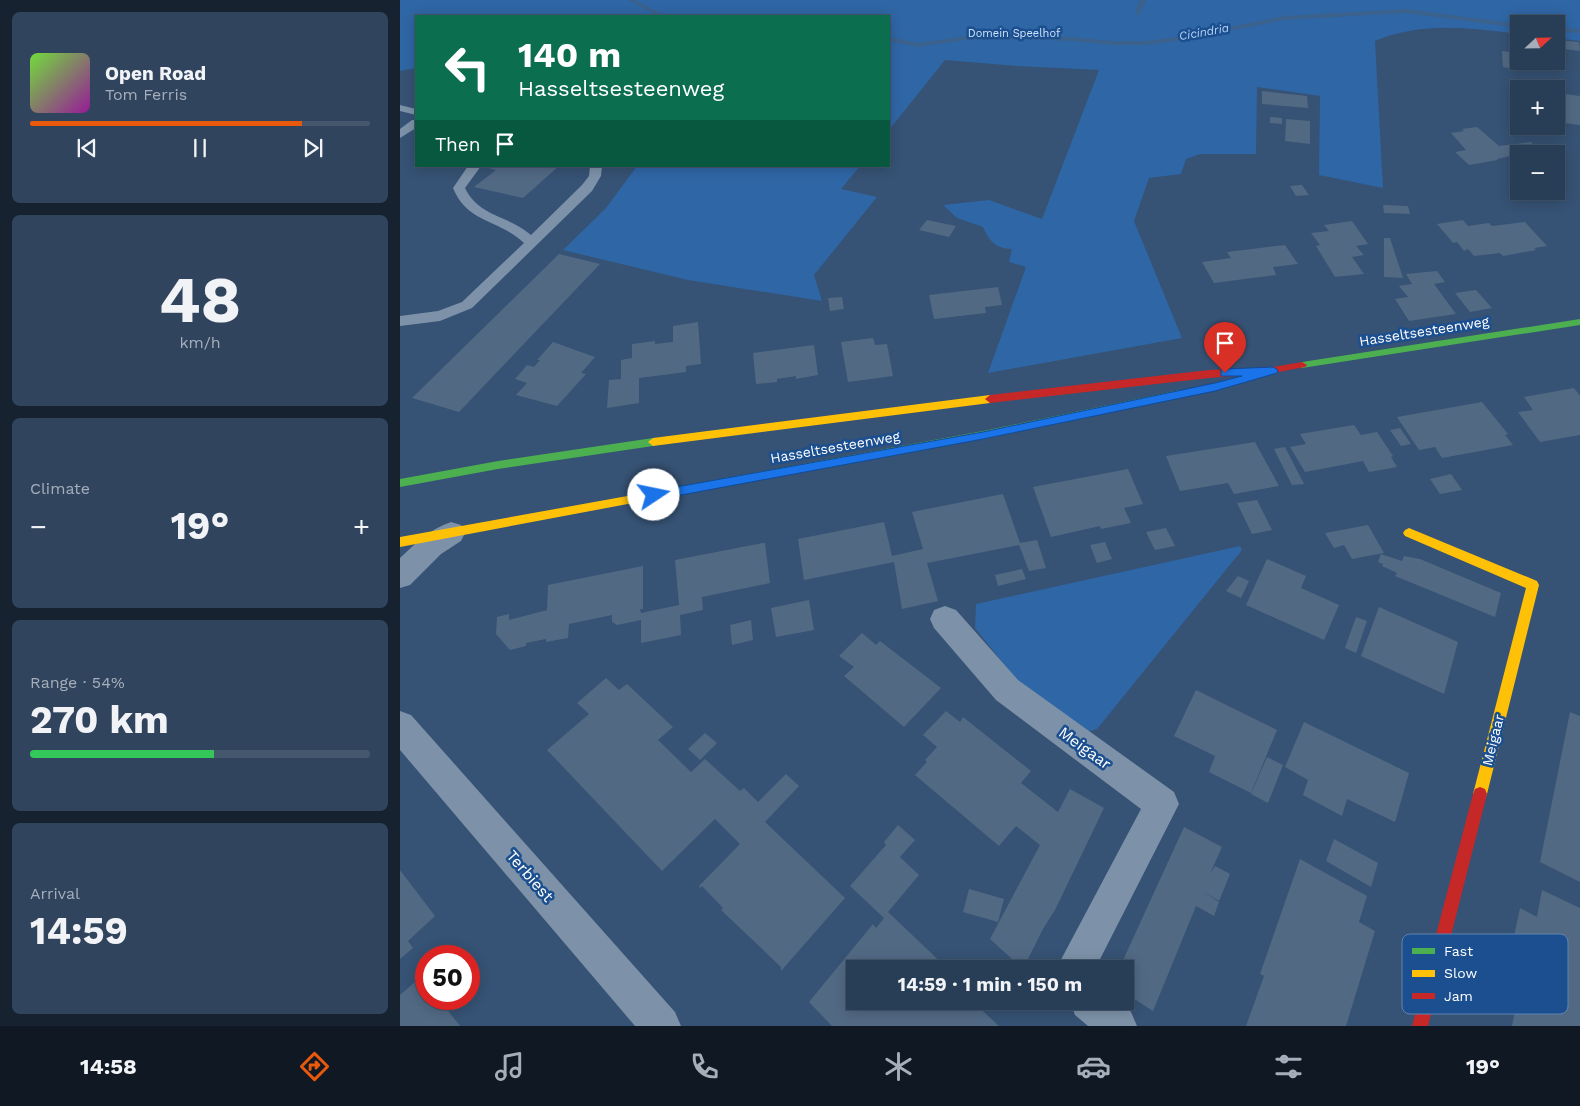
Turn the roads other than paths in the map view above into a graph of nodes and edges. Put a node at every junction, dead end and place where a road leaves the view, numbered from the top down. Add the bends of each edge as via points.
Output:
1 (400, 108) edge
2 (415, 112) edge
3 (415, 124) edge
4 (400, 134) edge
5 (474, 167) edge
6 (596, 167) edge
7 (532, 243) junction
8 (400, 321) edge
9 (1580, 322) edge
10 (1273, 370) junction
11 (1223, 384) dead end
12 (1196, 391) dead end
13 (400, 483) edge
14 (451, 533) junction
15 (1409, 533) dead end
16 (400, 542) edge
17 (400, 576) edge
18 (945, 619) dead end
19 (400, 726) edge
20 (1444, 934) edge
21 (1080, 960) edge
22 (1099, 1010) edge
23 (661, 1026) edge
24 (1117, 1026) edge

1 - 2 lane
3 - 4 lane
5 - 7 lane via 459,188 462,198 470,208 508,224
6 - 7 lane via 595,176 587,188
7 - 8 lane via 467,305 440,316
9 - 10 main road, Hasseltsesteenweg
10 - 11 main road, Hasseltsesteenweg
10 - 13 main road, Hasseltsesteenweg via 1209,374 923,407 498,465
12 - 14 main road, Hasseltsesteenweg via 983,436
14 - 16 main road, Hasseltsesteenweg
14 - 17 street via 431,546
15 - 20 main road, Meigaar via 1533,585
18 - 21 street, Meigaar via 1007,690 1162,804
19 - 23 street, Terbiest
22 - 24 street

